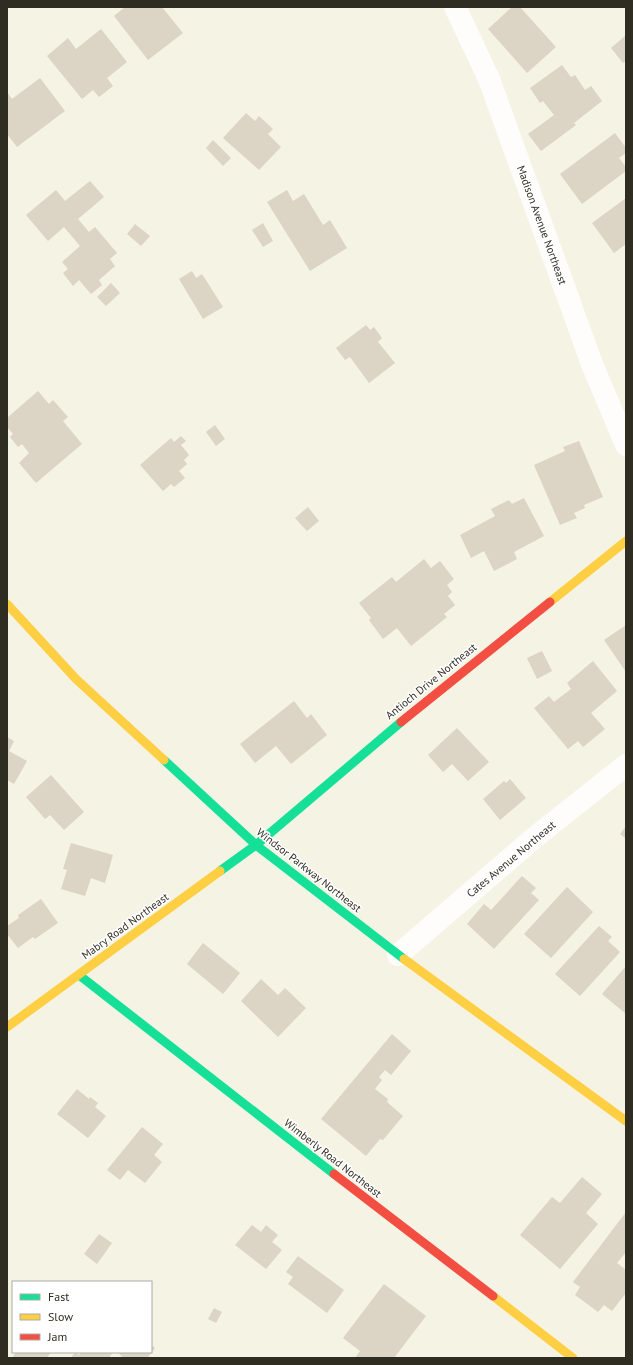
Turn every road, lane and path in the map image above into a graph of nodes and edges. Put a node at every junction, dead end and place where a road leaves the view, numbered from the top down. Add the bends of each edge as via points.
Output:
1 (455, 7) edge
2 (626, 445) edge
3 (626, 541) edge
4 (7, 604) edge
5 (626, 765) edge
6 (256, 844) junction
7 (398, 955) junction
8 (79, 975) junction
9 (7, 1027) edge
10 (626, 1121) edge
11 (573, 1358) edge

1 - 2 street, Madison Avenue Northeast via 489,79 592,364
3 - 6 street, Antioch Drive Northeast via 410,714
4 - 6 street, Windsor Parkway Northeast via 76,679
5 - 7 street, Cates Avenue Northeast via 534,838
6 - 7 street, Windsor Parkway Northeast
6 - 8 street, Mabry Road Northeast
7 - 10 street, Windsor Parkway Northeast
8 - 9 street, Mabry Road Northeast
8 - 11 street, Wimberly Road Northeast

